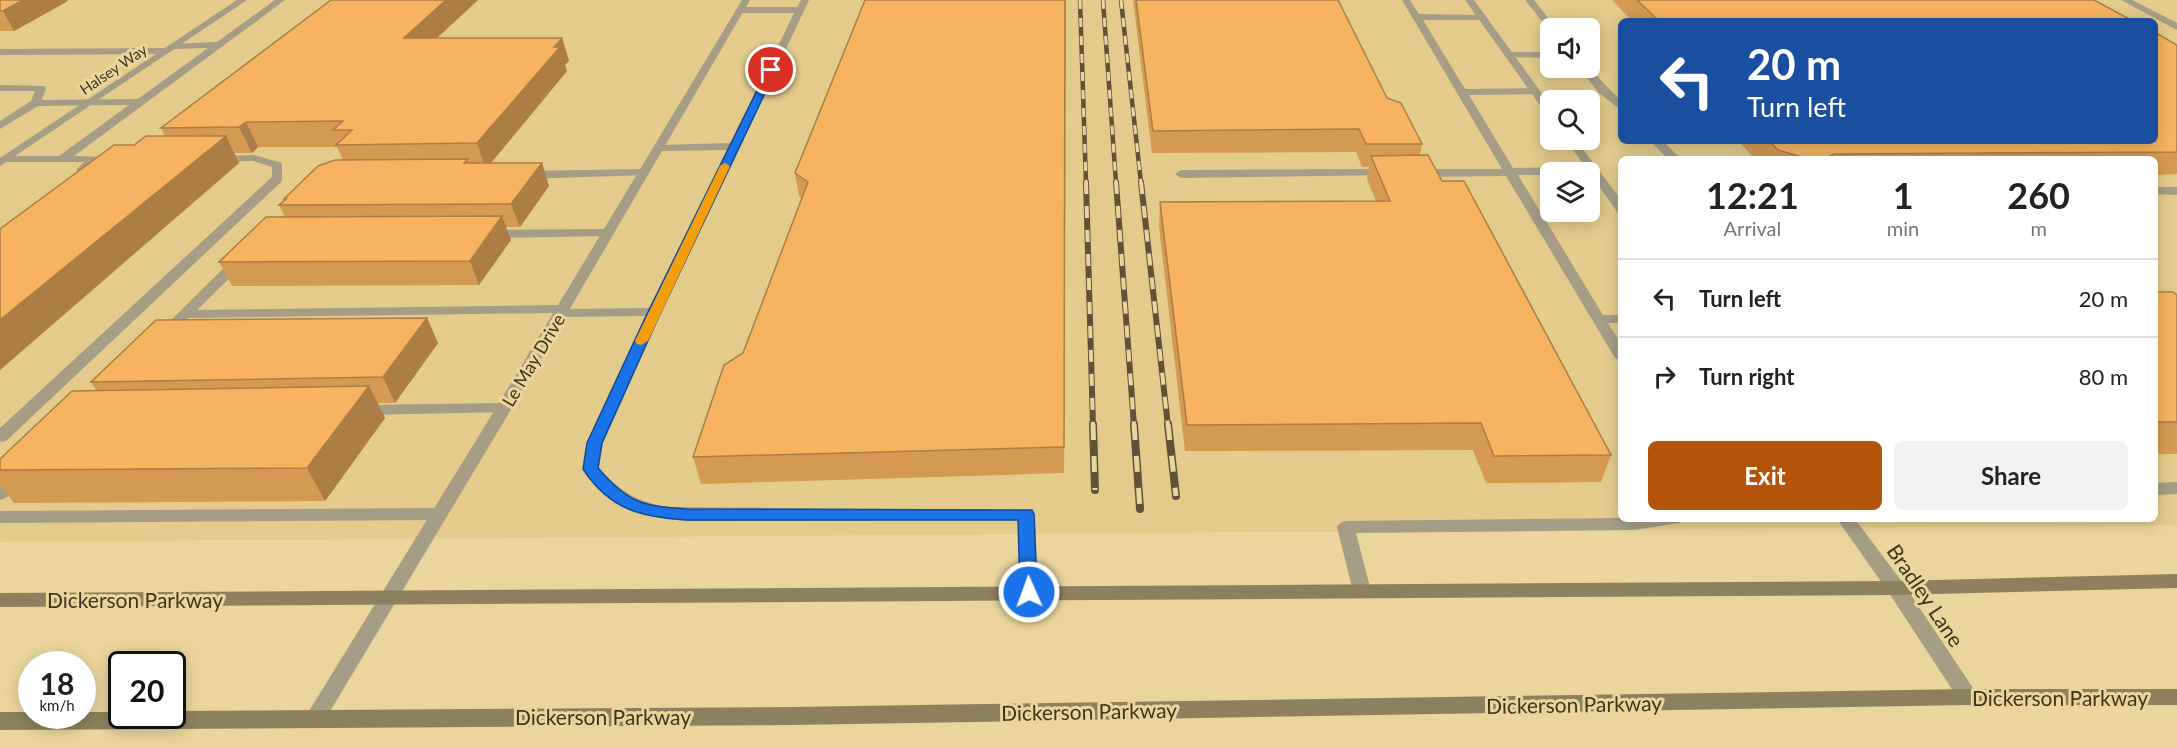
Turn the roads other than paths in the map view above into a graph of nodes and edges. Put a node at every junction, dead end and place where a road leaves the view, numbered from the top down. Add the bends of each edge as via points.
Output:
1 (243, 0) edge
2 (281, 0) edge
3 (1406, 0) edge
4 (1469, 0) edge
5 (1529, 0) edge
6 (2125, 0) edge
7 (743, 5) edge
8 (803, 5) edge
9 (1417, 17) junction
10 (1481, 17) junction
11 (1544, 18) edge
12 (2174, 23) edge
13 (219, 45) junction
14 (170, 48) junction
15 (0, 52) edge
16 (1509, 55) junction
17 (1540, 55) edge
18 (1592, 78) edge
19 (0, 88) edge
20 (1535, 91) junction
21 (1462, 92) junction
22 (1540, 98) edge
23 (141, 102) junction
24 (36, 103) junction
25 (89, 103) junction
26 (1618, 104) edge
27 (0, 126) edge
28 (1659, 144) edge
29 (735, 147) junction
30 (658, 148) junction
31 (1673, 156) edge
32 (62, 159) junction
33 (209, 159) edge
34 (3, 161) edge
35 (1511, 172) junction
36 (1540, 172) edge
37 (643, 173) junction
38 (1181, 174) dead end
39 (513, 175) edge
40 (1600, 178) edge
41 (67, 180) edge
42 (2158, 191) edge
43 (2177, 191) edge
44 (1615, 193) edge
45 (608, 233) junction
46 (478, 234) edge
47 (250, 250) edge
48 (562, 311) junction
49 (655, 312) junction
50 (185, 314) junction
51 (1598, 319) junction
52 (1618, 319) edge
53 (153, 345) edge
54 (1618, 352) edge
55 (504, 408) junction
56 (349, 411) edge
57 (0, 437) edge
58 (32, 463) edge
59 (2177, 488) edge
60 (2158, 489) edge
61 (0, 494) edge
62 (438, 514) junction
63 (0, 517) edge
64 (1650, 522) edge
65 (1848, 522) edge
66 (2177, 581) edge
67 (1896, 588) junction
68 (1362, 591) junction
69 (1029, 592) junction
70 (389, 597) junction
71 (0, 600) edge
72 (1968, 697) junction
73 (2177, 697) edge
74 (316, 717) junction
75 (0, 721) edge

1 - 14 street, Halsey Way
2 - 13 street
3 - 9 street
4 - 10 street
5 - 11 street
6 - 12 street
7 - 8 street
7 - 30 street, Le May Drive
8 - 29 street
9 - 10 street
9 - 21 street
10 - 16 street
13 - 14 street
13 - 23 street
14 - 15 street
14 - 25 street, Halsey Way
16 - 17 street
16 - 20 street
18 - 26 street
19 - 24 street via 41,88
20 - 21 street
20 - 22 street
21 - 35 street
23 - 25 street
23 - 32 street
24 - 25 street
24 - 27 street
25 - 34 street, Halsey Way
28 - 31 street
29 - 30 street
29 - 49 street
30 - 37 street, Le May Drive
32 - 34 street
32 - 41 street via 101,159
33 - 57 street via 254,158 278,165 278,178
35 - 36 street
35 - 38 street
35 - 51 street
37 - 39 street
37 - 45 street, Le May Drive
40 - 44 street
42 - 43 street
45 - 46 street
45 - 48 street, Le May Drive
47 - 50 street
48 - 49 street
48 - 50 street
48 - 55 street, Le May Drive
49 - 69 street via 595,443 591,469 608,490 629,505 687,515 1026,514
50 - 53 street
51 - 52 street
51 - 54 street
55 - 56 street
55 - 62 street, Le May Drive
58 - 61 street
59 - 60 street
62 - 63 street
62 - 70 street, Le May Drive
64 - 68 street via 1346,527
65 - 67 street, Bradley Lane
66 - 67 main road, Dickerson Parkway
67 - 68 main road, Dickerson Parkway
67 - 72 street, Bradley Lane
68 - 69 main road, Dickerson Parkway
69 - 70 main road, Dickerson Parkway
70 - 71 main road, Dickerson Parkway
70 - 74 street, Le May Drive
72 - 73 main road, Dickerson Parkway
72 - 74 main road, Dickerson Parkway via 790,716
74 - 75 main road, Dickerson Parkway

